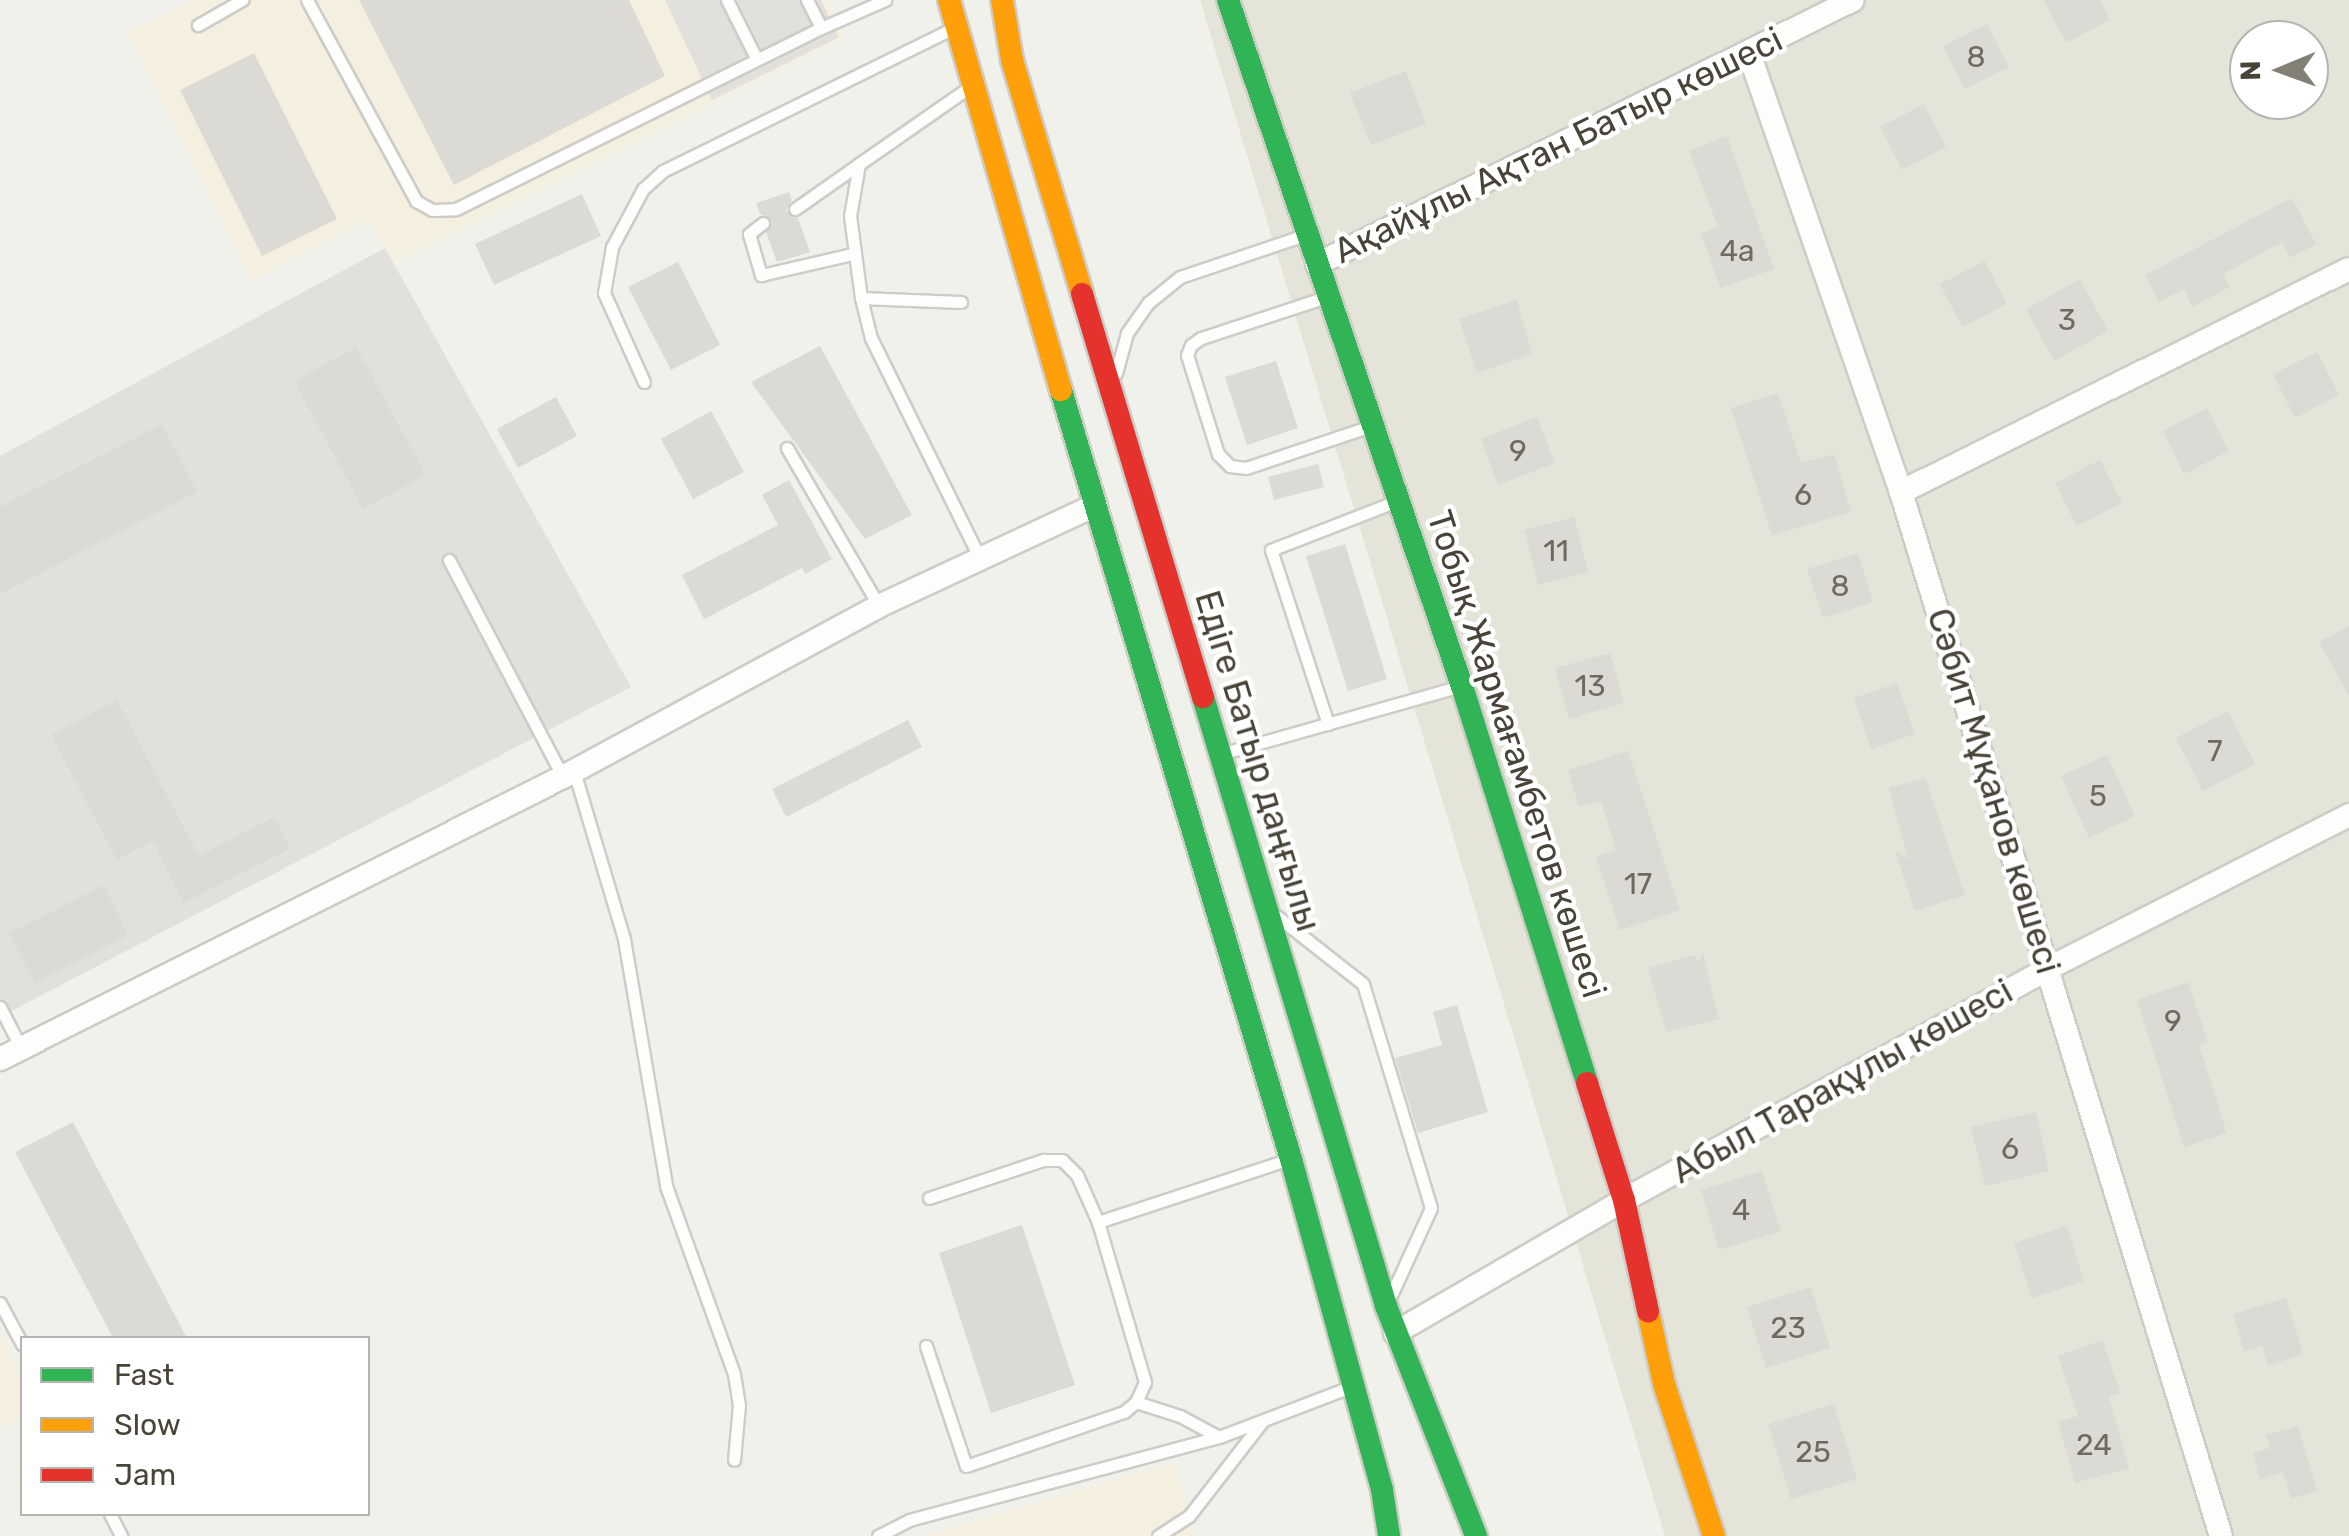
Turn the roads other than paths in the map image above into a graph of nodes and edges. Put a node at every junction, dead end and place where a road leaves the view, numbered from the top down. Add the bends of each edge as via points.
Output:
1 (242, 0) edge
2 (308, 0) edge
3 (727, 0) edge
4 (807, 0) edge
5 (885, 0) edge
6 (949, 0) edge
7 (990, 0) edge
8 (1002, 0) edge
9 (1228, 0) edge
10 (1853, 0) edge
11 (198, 25) dead end
12 (820, 28) junction
13 (956, 28) junction
14 (1748, 53) junction
15 (756, 58) junction
16 (1012, 60) junction
17 (971, 87) junction
18 (859, 164) junction
19 (795, 209) dead end
20 (763, 222) dead end
21 (1306, 234) junction
22 (852, 254) junction
23 (1317, 264) junction
24 (2349, 269) edge
25 (1328, 296) junction
26 (861, 298) junction
27 (961, 302) dead end
28 (644, 382) dead end
29 (1111, 392) junction
30 (1372, 426) junction
31 (787, 448) dead end
32 (1901, 492) junction
33 (1398, 500) junction
34 (1096, 505) junction
35 (980, 558) junction
36 (449, 560) dead end
37 (879, 606) junction
38 (1462, 686) junction
39 (1328, 724) junction
40 (1220, 754) junction
41 (568, 774) junction
42 (2349, 815) edge
43 (1265, 906) junction
44 (2050, 968) junction
45 (0, 1007) edge
46 (10, 1054) edge
47 (1291, 1159) junction
48 (929, 1198) dead end
49 (1624, 1200) junction
50 (1098, 1222) junction
51 (0, 1302) edge
52 (1386, 1306) junction
53 (1395, 1332) junction
54 (20, 1340) edge
55 (926, 1346) dead end
56 (1354, 1386) junction
57 (1136, 1402) junction
58 (1264, 1418) junction
59 (1219, 1437) junction
60 (734, 1460) dead end
61 (878, 1536) edge
62 (1158, 1536) edge
63 (1389, 1536) edge
64 (1476, 1536) edge
65 (1714, 1536) edge
66 (2221, 1536) edge

1 - 11 lane
2 - 15 lane via 416,202 432,210 456,209
3 - 15 lane
4 - 12 lane
5 - 12 lane
6 - 13 main road
7 - 16 main road, Едіге Батыр даңғылы
8 - 16 main road
9 - 21 main road, Тобық Жармағамбетов көшесі
10 - 14 street, Ақайұлы Ақтан Батыр көшесі
12 - 15 lane
13 - 17 main road
13 - 28 lane via 663,171 643,189 612,248 604,293
14 - 23 street, Ақайұлы Ақтан Батыр көшесі
14 - 32 street, Сәбит Мұқанов көшесі
16 - 29 main road, Едіге Батыр даңғылы
17 - 18 lane
17 - 34 main road
18 - 19 lane
18 - 22 lane
20 - 22 lane via 749,234 761,276
21 - 23 main road, Тобық Жармағамбетов көшесі
21 - 29 lane via 1180,277 1148,303 1127,333
22 - 26 lane
23 - 25 main road, Тобық Жармағамбетов көшесі
24 - 32 street
25 - 30 main road, Тобық Жармағамбетов көшесі
25 - 30 lane via 1191,345 1187,355 1218,454 1230,466 1246,468
26 - 27 lane
26 - 35 lane via 871,338
29 - 40 main road, Едіге Батыр даңғылы
30 - 33 main road, Тобық Жармағамбетов көшесі
31 - 37 lane
32 - 44 street, Сәбит Мұқанов көшесі
33 - 38 main road, Тобық Жармағамбетов көшесі
33 - 39 lane via 1271,550
34 - 35 street
34 - 47 main road
35 - 37 street
36 - 41 lane
37 - 41 street
38 - 39 lane
38 - 49 main road, Тобық Жармағамбетов көшесі
39 - 40 lane
40 - 43 main road, Едіге Батыр даңғылы
41 - 46 street
41 - 60 lane via 624,939 666,1186 734,1374
42 - 44 street, Абыл Тарақұлы көшесі
43 - 52 main road, Едіге Батыр даңғылы
43 - 52 lane via 1363,984 1431,1208
44 - 49 street, Абыл Тарақұлы көшесі
44 - 66 street, Сәбит Мұқанов көшесі
45 - 46 lane
47 - 50 lane
47 - 56 main road
48 - 50 lane via 1043,1160 1062,1160 1077,1175
49 - 53 street, Абыл Тарақұлы көшесі
49 - 65 main road, Тобық Жармағамбетов көшесі via 1664,1384
50 - 57 lane via 1146,1382
51 - 54 lane
52 - 53 main road, Едіге Батыр даңғылы
53 - 64 main road, Едіге Батыр даңғылы
55 - 57 lane via 966,1466 1124,1412
56 - 58 lane
56 - 63 main road
57 - 59 lane
58 - 59 lane
58 - 62 lane via 1188,1516
59 - 61 lane via 926,1515

